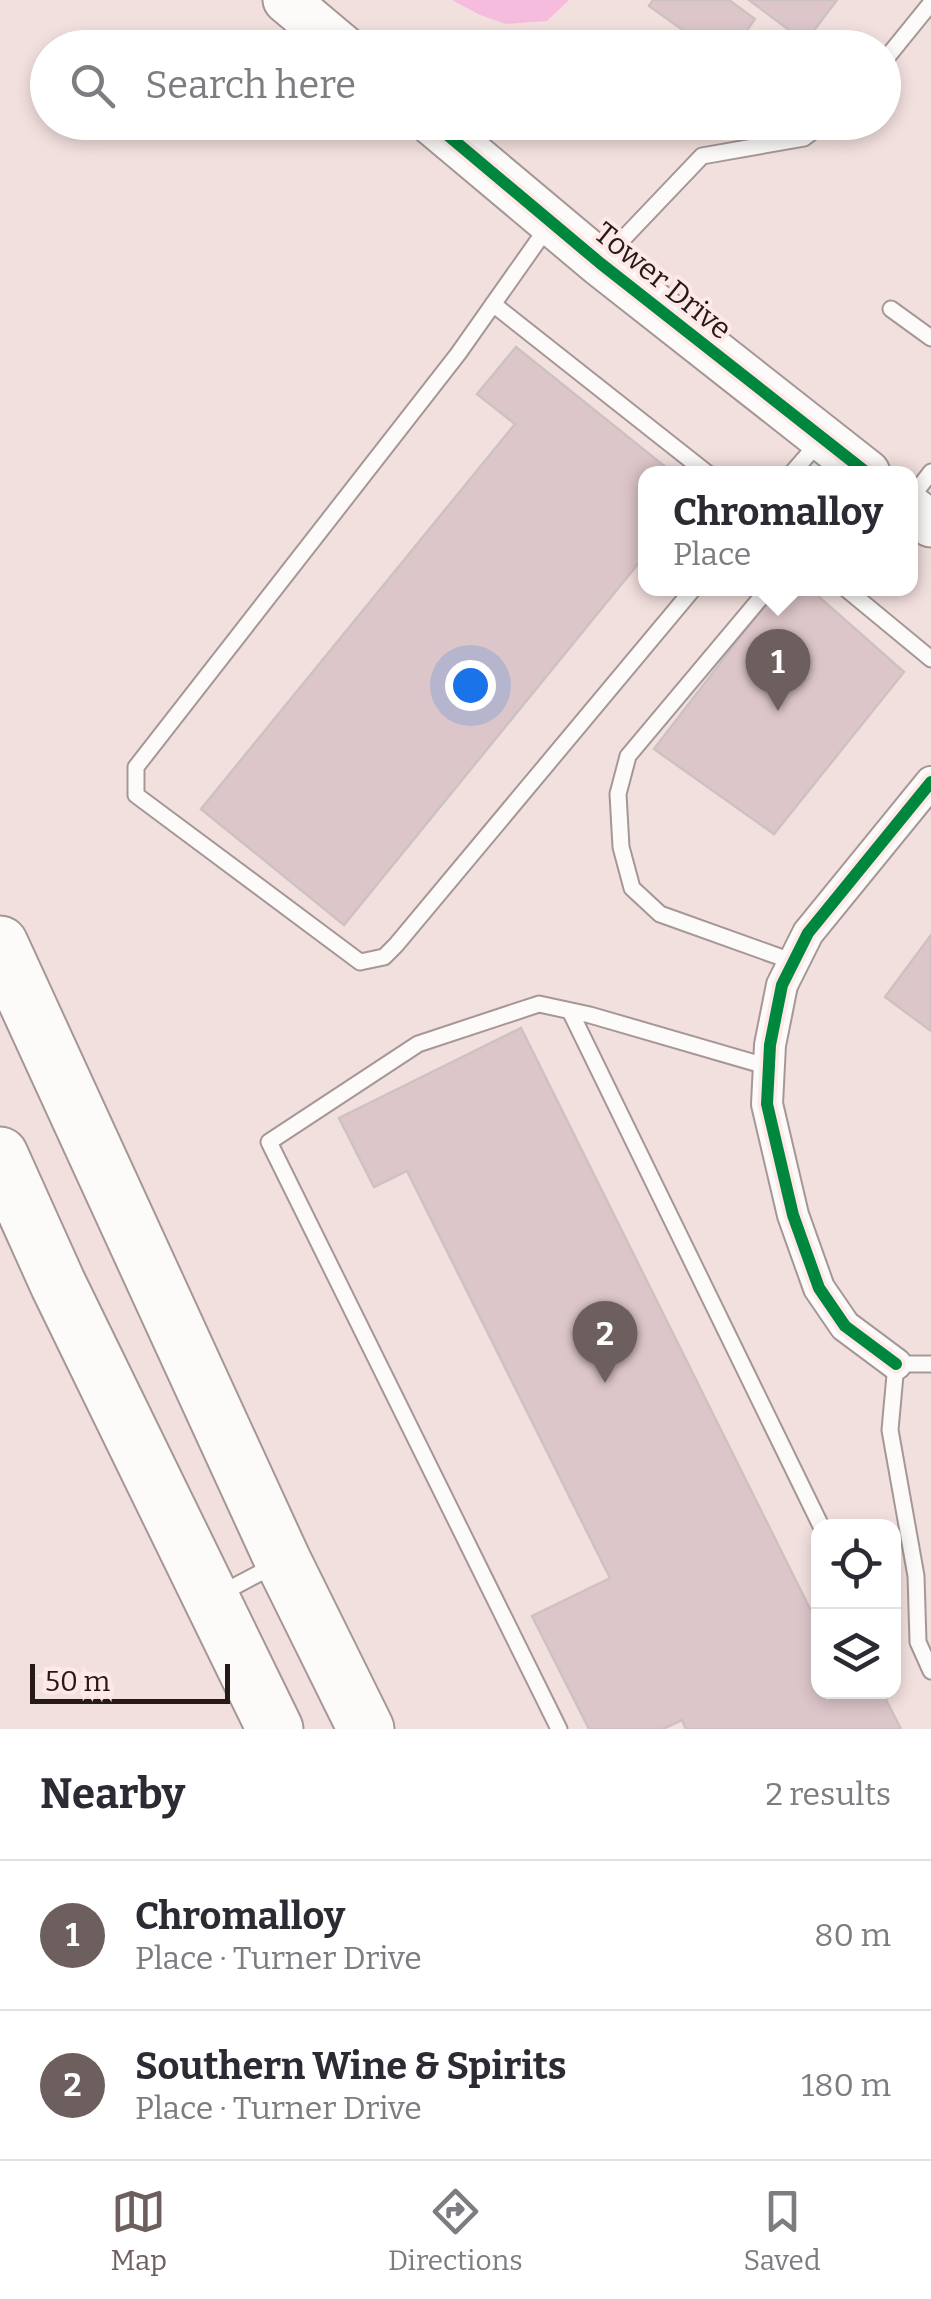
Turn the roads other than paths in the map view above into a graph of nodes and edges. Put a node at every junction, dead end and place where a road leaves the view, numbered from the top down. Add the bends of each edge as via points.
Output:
1 (286, 0) edge
2 (931, 3) edge
3 (321, 30) edge
4 (901, 39) edge
5 (453, 140) edge
6 (793, 140) edge
7 (551, 222) junction
8 (600, 262) junction
9 (493, 304) junction
10 (892, 309) dead end
11 (931, 338) edge
12 (822, 438) junction
13 (697, 466) edge
14 (799, 466) edge
15 (856, 466) edge
16 (687, 596) edge
17 (762, 596) edge
18 (855, 596) edge
19 (931, 658) edge
20 (931, 782) edge
21 (0, 944) edge
22 (794, 962) junction
23 (570, 1011) junction
24 (768, 1067) junction
25 (0, 1155) edge
26 (896, 1364) junction
27 (931, 1364) edge
28 (817, 1519) edge
29 (912, 1552) junction
30 (901, 1556) edge
31 (283, 1561) junction
32 (916, 1576) junction
33 (931, 1593) edge
34 (211, 1598) junction
35 (931, 1671) edge
36 (275, 1729) edge
37 (366, 1729) edge
38 (559, 1729) edge

1 - 3 street
2 - 4 lane
5 - 7 street, Tower Drive
6 - 8 lane via 702,156
7 - 8 street, Tower Drive
7 - 9 lane
8 - 12 street, Tower Drive
9 - 13 lane
9 - 16 lane via 136,767 136,795 360,962 384,957
10 - 11 lane
12 - 14 lane
12 - 15 street, Tower Drive
17 - 22 lane via 628,756 618,794 621,846 632,888 660,914
18 - 19 lane
20 - 22 street via 808,933
21 - 31 highway
22 - 24 street via 782,984
23 - 24 lane
23 - 28 lane
23 - 38 lane via 538,1004 418,1044 269,1142
24 - 26 street via 767,1104 819,1288 845,1326
25 - 34 highway
26 - 27 lane
26 - 29 lane via 890,1430
29 - 30 lane
29 - 32 lane
31 - 34 lane
31 - 37 highway
32 - 33 lane
32 - 35 lane via 918,1642
34 - 36 highway

